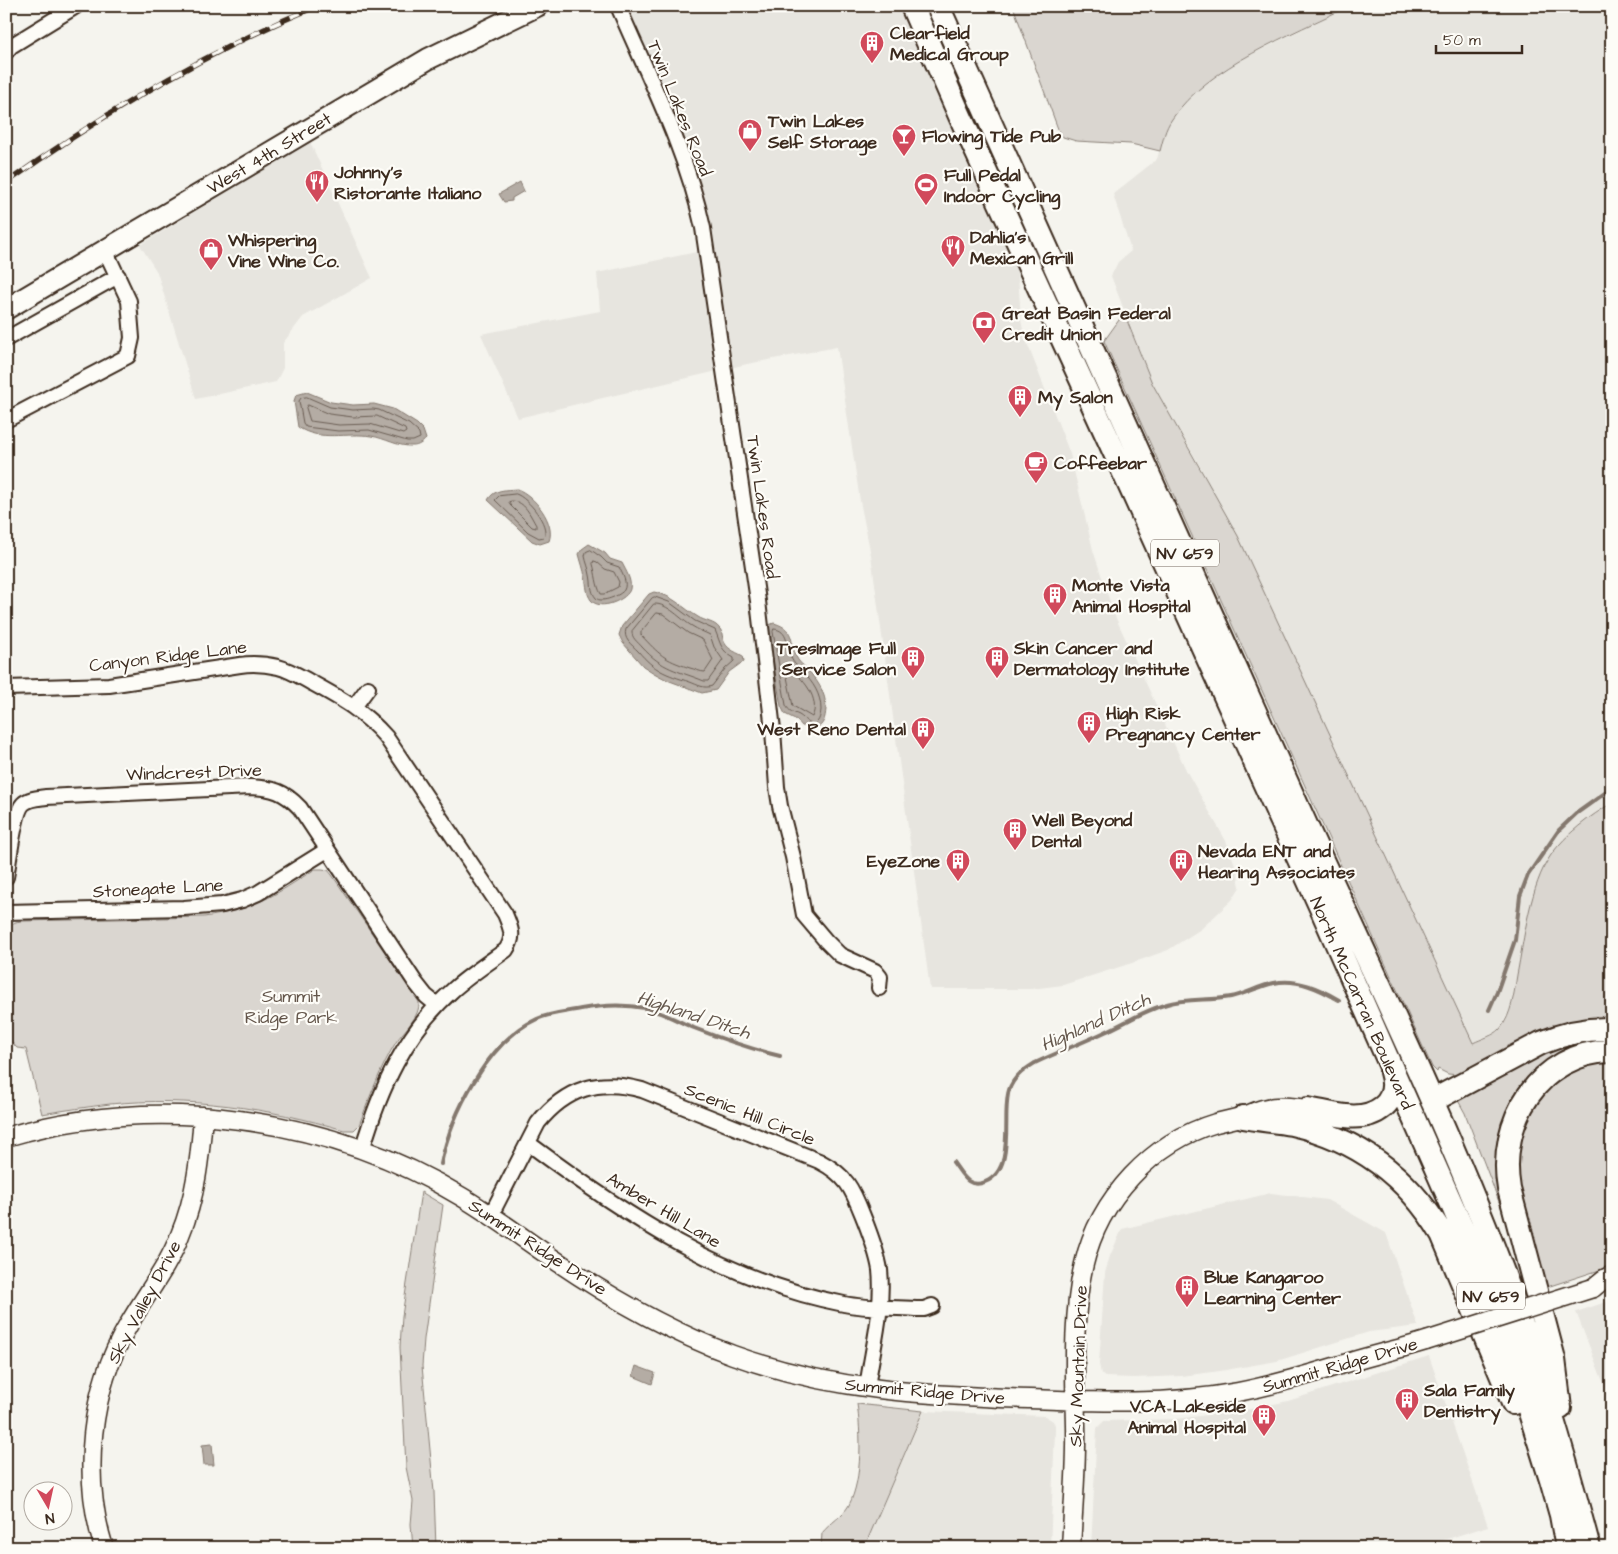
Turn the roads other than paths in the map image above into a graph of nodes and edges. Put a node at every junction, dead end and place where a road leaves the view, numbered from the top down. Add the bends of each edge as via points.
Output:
1 (76, 6) edge
2 (537, 6) edge
3 (618, 6) edge
4 (912, 6) edge
5 (938, 6) edge
6 (6, 52) edge
7 (1048, 246) junction
8 (106, 250) junction
9 (1026, 258) junction
10 (118, 276) junction
11 (6, 310) edge
12 (6, 339) edge
13 (6, 420) edge
14 (6, 688) edge
15 (368, 688) dead end
16 (354, 707) junction
17 (327, 850) junction
18 (6, 877) edge
19 (6, 912) edge
20 (879, 988) dead end
21 (437, 1006) junction
22 (1612, 1029) edge
23 (1612, 1051) edge
24 (1385, 1055) junction
25 (1432, 1101) junction
26 (1308, 1109) joint
27 (203, 1116) junction
28 (1243, 1117) junction
29 (6, 1137) edge
30 (528, 1144) junction
31 (362, 1150) junction
32 (491, 1216) junction
33 (1612, 1275) edge
34 (1593, 1288) junction
35 (1612, 1288) edge
36 (932, 1306) dead end
37 (878, 1308) junction
38 (866, 1388) junction
39 (1074, 1401) junction
40 (1568, 1472) junction
41 (104, 1548) edge
42 (1071, 1548) edge
43 (1565, 1548) edge
44 (1589, 1548) edge

1 - 6 street
2 - 8 main road, West 4th Street via 428,59
3 - 20 street, Twin Lakes Road via 684,162 703,228 758,601 777,788 804,915 840,955 875,971 880,977
4 - 9 main road, North McCarran Boulevard / NV 659
5 - 7 main road, North McCarran Boulevard / NV 659
7 - 9 main road
7 - 25 main road, North McCarran Boulevard / NV 659
8 - 10 street
8 - 11 main road, West 4th Street
9 - 24 main road, North McCarran Boulevard / NV 659
10 - 12 street
10 - 13 street via 129,301 132,338 128,356
14 - 16 street, Canyon Ridge Lane via 109,686 254,663 288,670
15 - 16 street
16 - 21 street, Canyon Ridge Lane via 371,720 399,756 511,927 512,936 506,950
17 - 18 street, Windcrest Drive via 291,798 266,787 46,797 23,804 16,818
17 - 19 street, Stonegate Lane via 258,893 222,905
17 - 21 street, Windcrest Drive via 415,982
21 - 31 street via 412,1035 395,1063
22 - 25 main road via 1585,1030 1541,1042
23 - 40 main road via 1572,1059 1540,1081 1519,1111 1506,1161 1509,1189 1554,1359
24 - 26 main road via 1394,1091 1384,1106 1362,1116
24 - 43 main road, North McCarran Boulevard / NV 659 via 1490,1294 1552,1480
25 - 40 main road, North McCarran Boulevard / NV 659 via 1507,1282
26 - 28 street, Sky Mountain Drive via 1271,1107
27 - 29 street, Summit Ridge Drive via 109,1118
27 - 31 street, Summit Ridge Drive via 278,1126
27 - 41 street, Sky Valley Drive via 196,1180 180,1236 128,1325 114,1354 98,1404 92,1478
28 - 39 street, Sky Mountain Drive via 1192,1132 1157,1154 1128,1180 1103,1216 1090,1244 1081,1280
28 - 43 main road via 1299,1126 1345,1143 1385,1167 1430,1213 1451,1254 1515,1408
30 - 32 street, Scenic Hill Circle
30 - 37 street, Amber Hill Lane via 640,1221 700,1256 791,1291 846,1305
30 - 37 street, Scenic Hill Circle via 538,1123 560,1101 592,1086 609,1084 642,1090 819,1161 841,1175 855,1196 877,1254 880,1272
31 - 32 street, Summit Ridge Drive via 442,1186
32 - 38 street, Summit Ridge Drive via 609,1294 672,1329 765,1365 802,1376
33 - 34 street, Summit Ridge Drive
34 - 35 street, Summit Ridge Drive
34 - 39 street, Summit Ridge Drive, bridge via 1274,1385 1174,1401
36 - 37 street, Amber Hill Lane via 924,1309
37 - 38 street, Scenic Hill Circle
38 - 39 street, Summit Ridge Drive
39 - 42 street, Sky Mountain Drive via 1076,1427
40 - 44 main road, North McCarran Boulevard / NV 659

